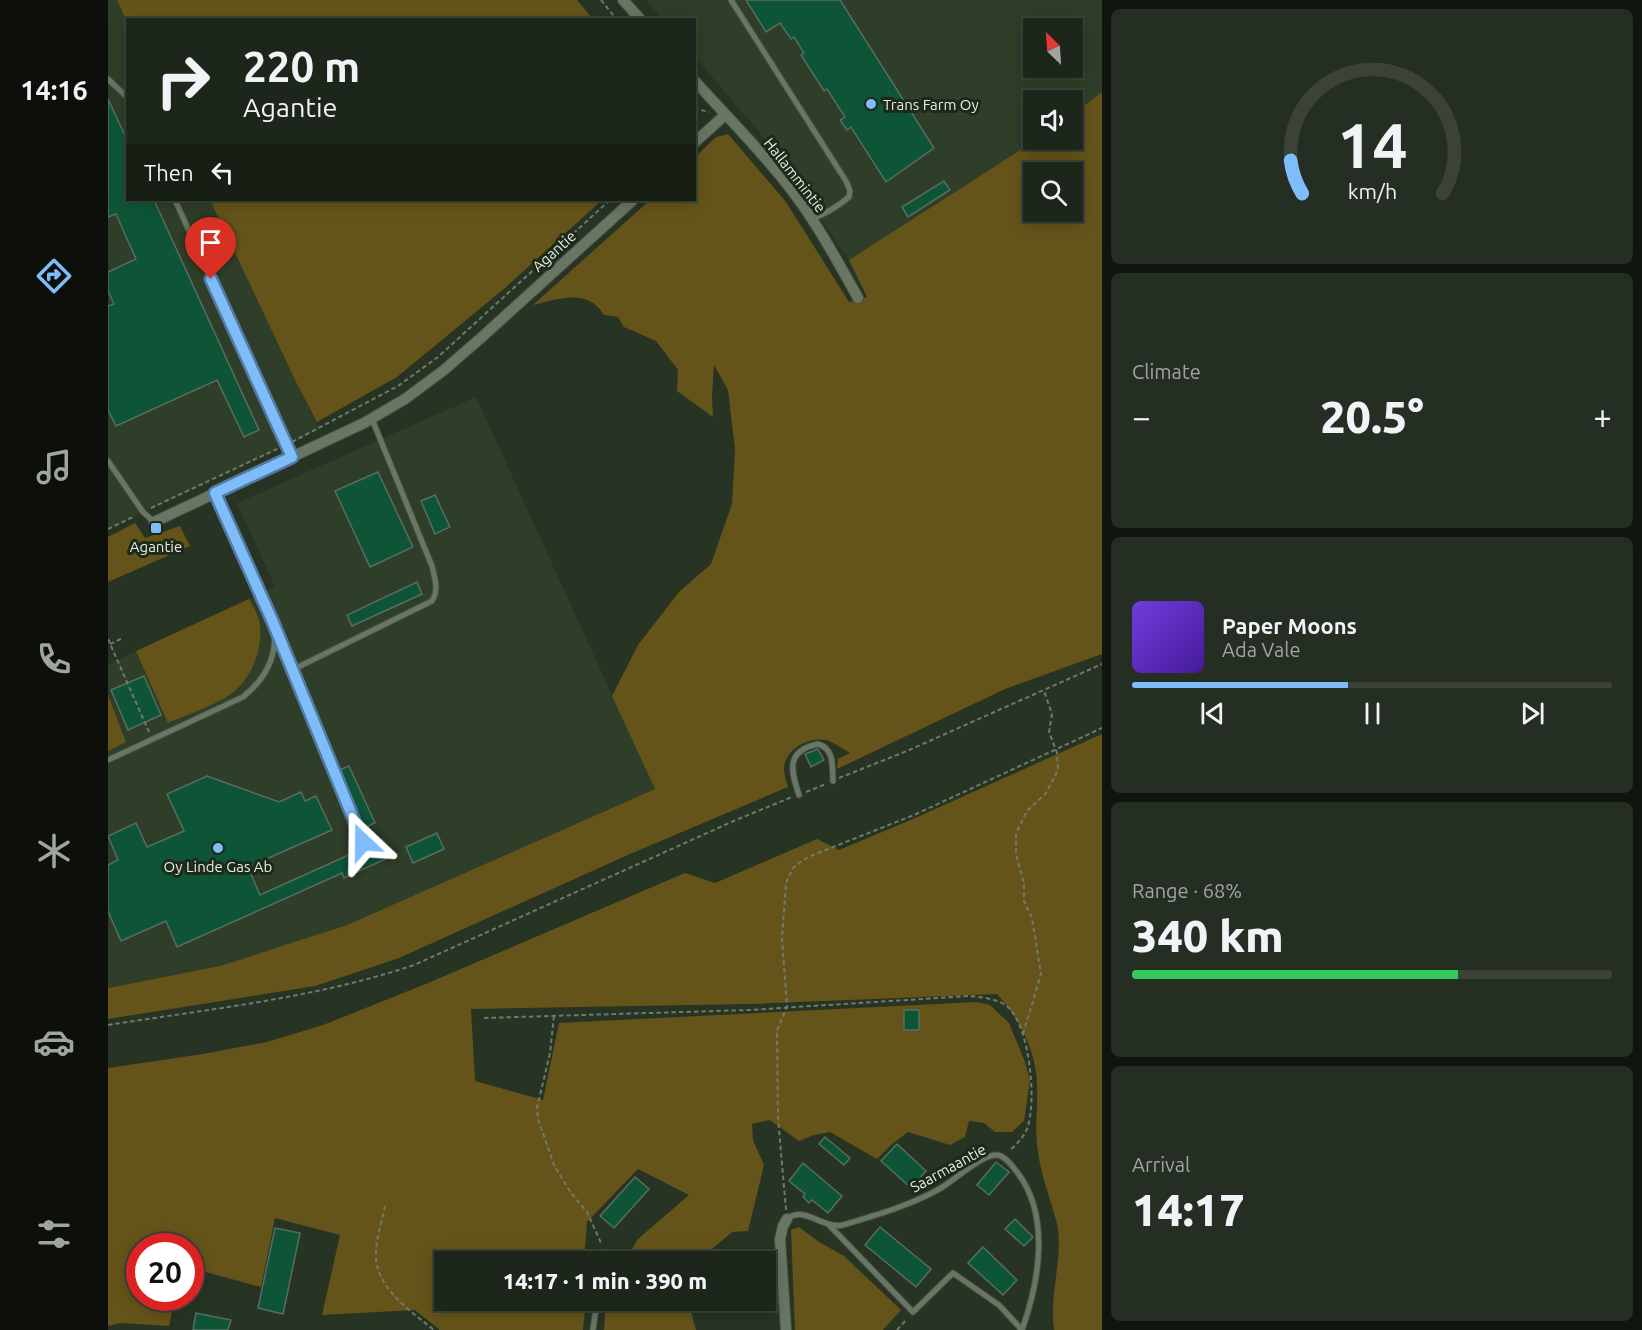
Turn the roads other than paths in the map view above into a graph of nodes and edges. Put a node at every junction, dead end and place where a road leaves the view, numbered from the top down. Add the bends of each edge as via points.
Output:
1 (623, 0) edge
2 (730, 0) edge
3 (639, 18) edge
4 (108, 79) edge
5 (696, 82) edge
6 (126, 96) edge
7 (725, 115) junction
8 (696, 141) edge
9 (175, 201) edge
10 (632, 201) edge
11 (812, 219) junction
12 (858, 298) dead end
13 (372, 419) junction
14 (292, 457) junction
15 (108, 461) edge
16 (215, 493) junction
17 (154, 522) joint
18 (272, 620) junction
19 (292, 670) junction
20 (108, 760) edge
21 (833, 781) road end
22 (799, 795) road end
23 (363, 842) dead end
24 (787, 1219) joint
25 (830, 1226) junction
26 (596, 1311) edge
27 (593, 1330) edge
28 (786, 1330) edge
29 (1022, 1330) edge

1 - 3 street
2 - 11 lane via 846,181 849,197
4 - 6 lane
5 - 7 street, Hallammintie
7 - 8 street
7 - 11 street, Hallammintie via 777,172
9 - 14 lane
10 - 13 street, Agantie via 444,370
11 - 12 street, Hallammintie
13 - 14 street, Agantie
13 - 19 lane via 432,566 436,595 432,601
14 - 16 street, Agantie
15 - 17 lane
16 - 17 street, Agantie
16 - 18 lane
18 - 19 lane
18 - 20 lane via 273,656 255,687 232,703
19 - 23 lane
21 - 22 lane via 828,751 818,744 808,747 792,764
24 - 25 lane via 805,1214
24 - 28 street via 780,1239
25 - 29 lane via 913,1312 953,1273 999,1305
25 - 29 lane, Saarmaantie via 915,1200 990,1157 1003,1156 1021,1176 1032,1198 1038,1231 1034,1293
26 - 27 lane

